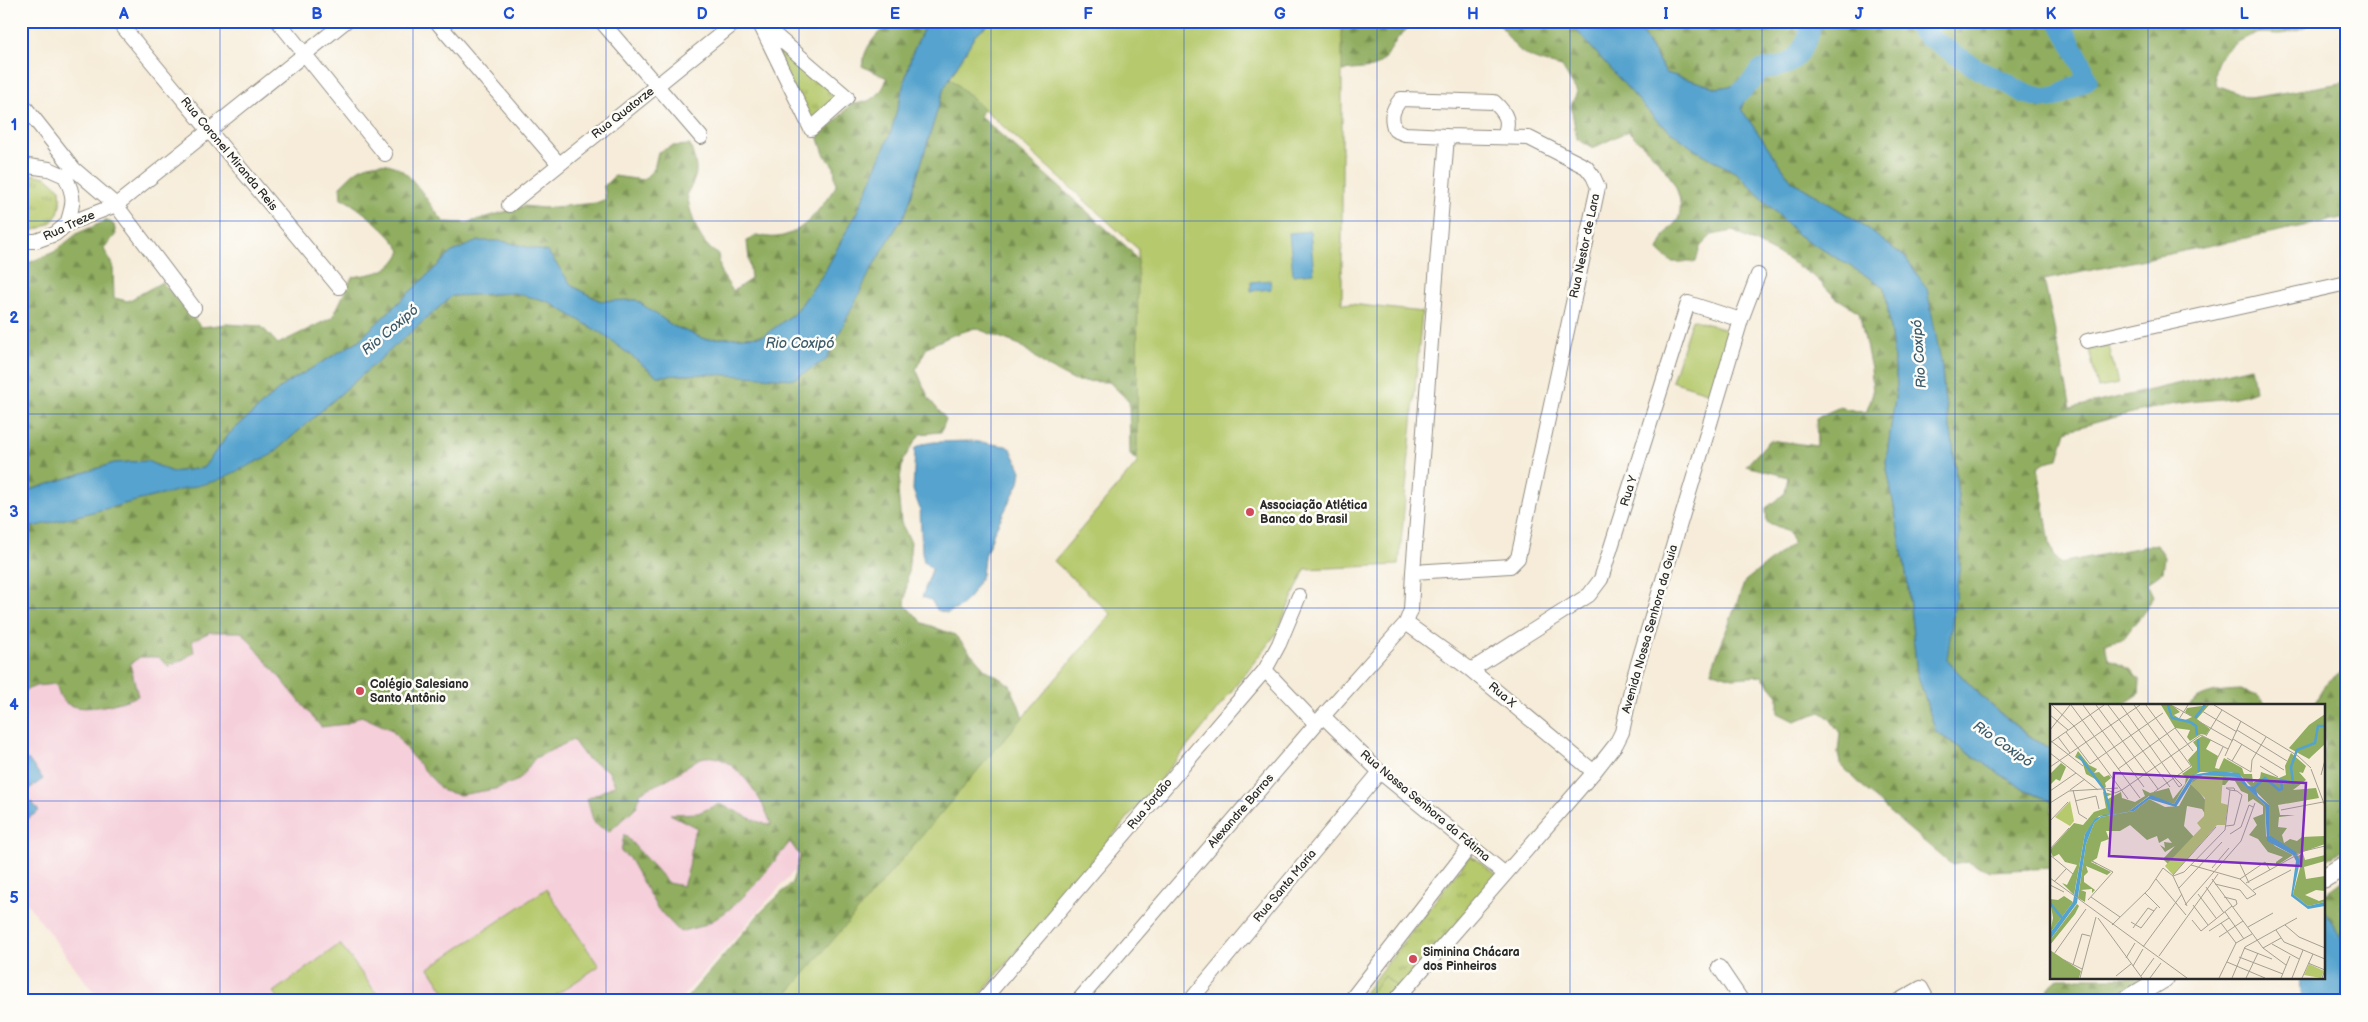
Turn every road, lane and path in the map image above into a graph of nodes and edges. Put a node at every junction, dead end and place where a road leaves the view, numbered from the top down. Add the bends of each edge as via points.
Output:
1 (118, 21) edge
2 (278, 21) edge
3 (346, 21) edge
4 (436, 21) edge
5 (601, 21) edge
6 (737, 21) edge
7 (759, 21) edge
8 (304, 53) junction
9 (656, 87) junction
10 (21, 102) edge
11 (209, 129) junction
12 (1447, 136) junction
13 (701, 137) dead end
14 (1504, 137) junction
15 (385, 154) dead end
16 (559, 164) junction
17 (21, 165) edge
18 (70, 173) junction
19 (116, 205) junction
20 (509, 205) dead end
21 (67, 224) junction
22 (21, 241) edge
23 (1758, 275) dead end
24 (2347, 283) edge
25 (339, 287) dead end
26 (194, 308) dead end
27 (1741, 320) junction
28 (2087, 341) dead end
29 (1413, 572) junction
30 (1299, 596) dead end
31 (1406, 623) junction
32 (1265, 670) junction
33 (1471, 670) junction
34 (1320, 721) junction
35 (1380, 772) junction
36 (1594, 772) junction
37 (1471, 845) junction
38 (2347, 864) edge
39 (1505, 874) junction
40 (2326, 877) edge
41 (1719, 967) dead end
42 (2161, 980) edge
43 (982, 1001) edge
44 (1078, 1001) edge
45 (1190, 1001) edge
46 (1350, 1001) edge
47 (1395, 1001) edge
48 (1742, 1001) edge
49 (1898, 1001) edge
50 (1928, 1001) edge
51 (2126, 1001) edge

1 - 11 street, Rua Coronel Miranda Reis
2 - 8 street
3 - 8 street, Rua Treze
4 - 16 street
5 - 9 street
6 - 9 street, Rua Quatorze
7 - 7 street via 847,97 811,129 794,93
8 - 11 street, Rua Treze
8 - 15 street
9 - 13 street
9 - 16 street, Rua Quatorze
10 - 18 street
11 - 19 street, Rua Treze
11 - 25 street, Rua Coronel Miranda Reis
12 - 14 street, Rua Nestor de Lara
12 - 14 street, Rua Nestor de Lara via 1405,134 1395,130 1391,119 1393,108 1401,99 1494,102 1506,117 1508,125
12 - 29 street
14 - 29 street, Rua Nestor de Lara via 1529,138 1586,167 1598,187 1518,558 1510,566
16 - 20 street, Rua Quatorze
17 - 18 street
18 - 19 street
18 - 21 street via 74,192
19 - 21 street, Rua Treze
19 - 26 street
21 - 22 street, Rua Treze via 55,234 36,241
23 - 27 street, Avenida Nossa Senhora da Guia
24 - 28 street
27 - 33 street, Rua Y via 1688,303 1601,579 1589,595
27 - 36 street, Avenida Nossa Senhora da Guia via 1633,680 1622,732
29 - 31 street via 1411,610
30 - 32 street, Rua Jordão
31 - 33 street, Rua X
31 - 34 street, Alexandre Barros
32 - 34 street, Rua Nossa Senhora da Fátima
32 - 43 street, Rua Jordão
33 - 36 street, Rua X
34 - 35 street, Rua Nossa Senhora da Fátima
34 - 44 street, Alexandre Barros
35 - 37 street, Rua Nossa Senhora da Fátima
35 - 45 street, Rua Santa Maria
36 - 39 street, Avenida Nossa Senhora da Guia
37 - 39 street, Rua Nossa Senhora da Fátima
37 - 46 street
38 - 40 street
39 - 47 street, Avenida Nossa Senhora da Guia
41 - 48 street
42 - 51 street
49 - 50 street via 1920,988

